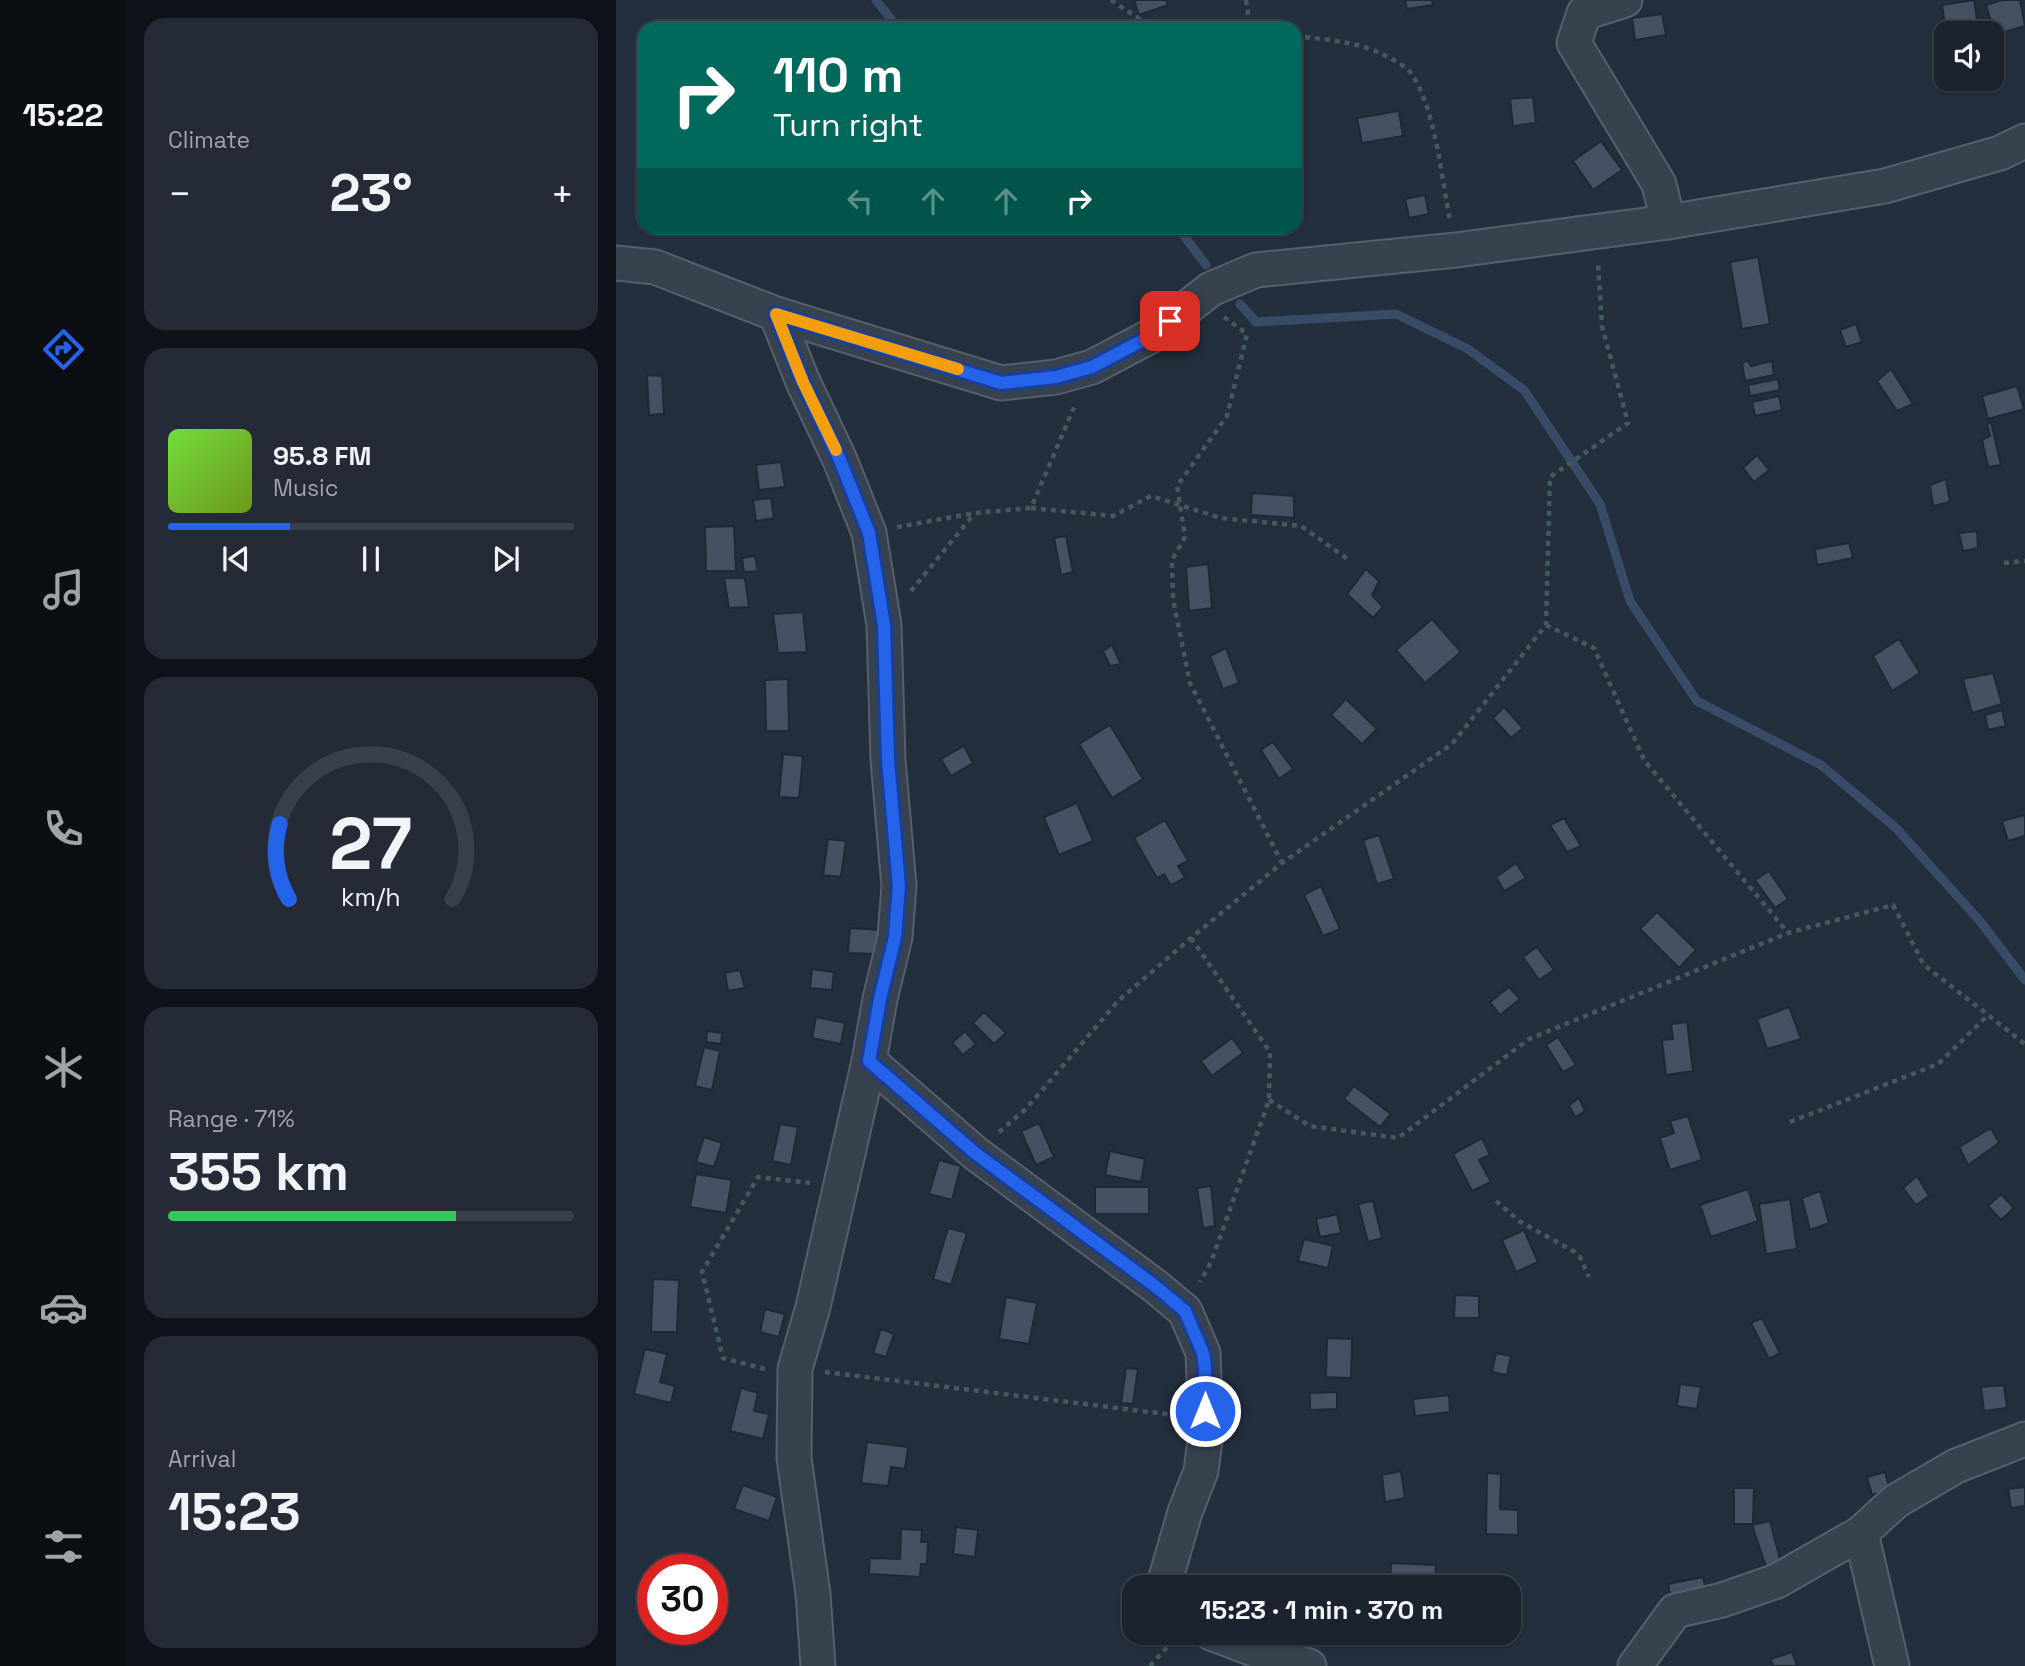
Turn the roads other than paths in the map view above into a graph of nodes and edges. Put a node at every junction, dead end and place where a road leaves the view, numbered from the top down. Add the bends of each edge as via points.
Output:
1 (1626, 0) edge
2 (2025, 141) edge
3 (1668, 222) junction
4 (616, 263) edge
5 (776, 314) junction
6 (869, 1061) junction
7 (2025, 1439) edge
8 (1861, 1534) junction
9 (1168, 1575) edge
10 (1243, 1645) edge
11 (818, 1666) edge
12 (1308, 1666) edge
13 (1635, 1666) edge
14 (1892, 1666) edge

1 - 3 street via 1584,13 1574,43 1659,184
2 - 3 street via 2000,153 1885,186
3 - 5 street via 1256,270 1211,289 1149,337 1092,367 1056,377 1001,383
4 - 5 street via 655,267
5 - 6 street via 869,533 884,625 888,760 899,886 895,937
6 - 9 street via 975,1153 1185,1311 1203,1353 1206,1433 1201,1471
6 - 11 street via 813,1307 794,1369 794,1458
7 - 8 street via 1956,1466 1896,1502
8 - 13 street via 1777,1581 1675,1611
8 - 14 street
10 - 12 street

